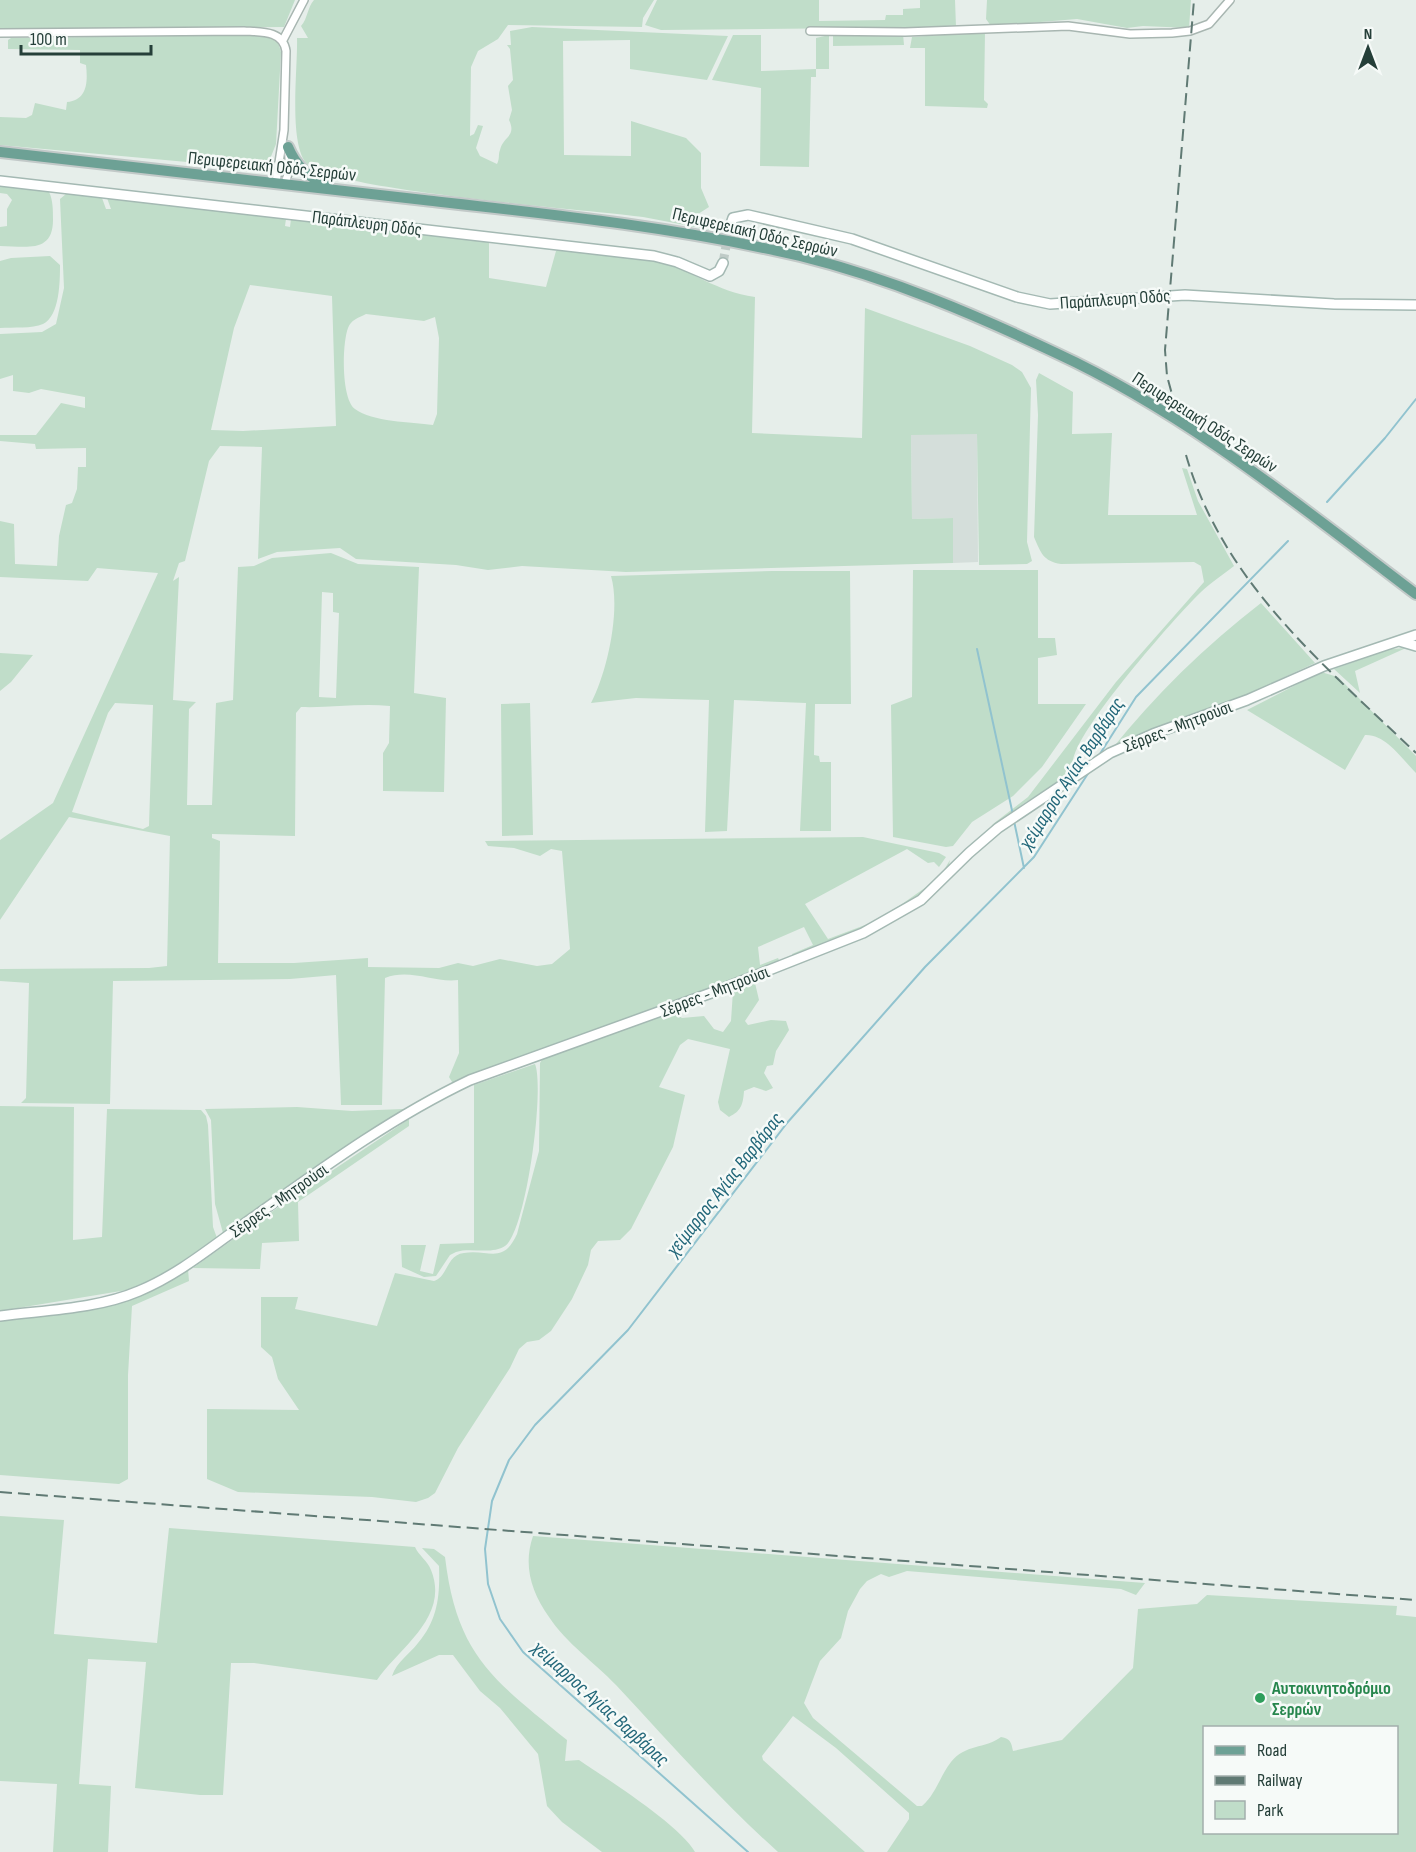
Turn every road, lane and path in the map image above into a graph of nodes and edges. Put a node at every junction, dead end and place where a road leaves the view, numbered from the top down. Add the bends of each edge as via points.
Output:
1 (304, 0) edge
2 (1230, 0) edge
3 (810, 31) dead end
4 (0, 33) edge
5 (282, 40) junction
6 (284, 130) junction
7 (288, 147) junction
8 (0, 152) edge
9 (0, 181) edge
10 (280, 183) junction
11 (336, 189) junction
12 (729, 230) dead end
13 (723, 263) dead end
14 (1416, 305) edge
15 (1416, 594) edge
16 (1416, 635) edge
17 (1399, 641) junction
18 (1416, 646) edge
19 (0, 1316) edge

1 - 5 street
2 - 3 street via 1209,24 1172,33 1130,34 1068,26
4 - 5 street via 244,31 268,33
5 - 6 street via 286,51
6 - 7 street
6 - 10 street
7 - 10 street via 289,171
7 - 11 main road via 297,165
8 - 10 main road, Περιφερειακή Οδός Σερρών
9 - 13 street, Παράπλευρη Οδός via 654,256 710,276
10 - 11 main road, Περιφερειακή Οδός Σερρών
11 - 15 main road, Περιφερειακή Οδός Σερρών via 692,234 801,257 939,302 1059,354 1149,402 1221,448
12 - 14 street, Παράπλευρη Οδός via 733,218 748,215 852,239 1017,297 1050,304 1185,294
16 - 17 street, Σέρρες - Μητρούσι
17 - 18 street
17 - 19 street, Σέρρες - Μητρούσι via 1324,666 1110,753 998,828 921,900 881,924 732,985 440,1094 344,1155 189,1263 139,1291 99,1302

